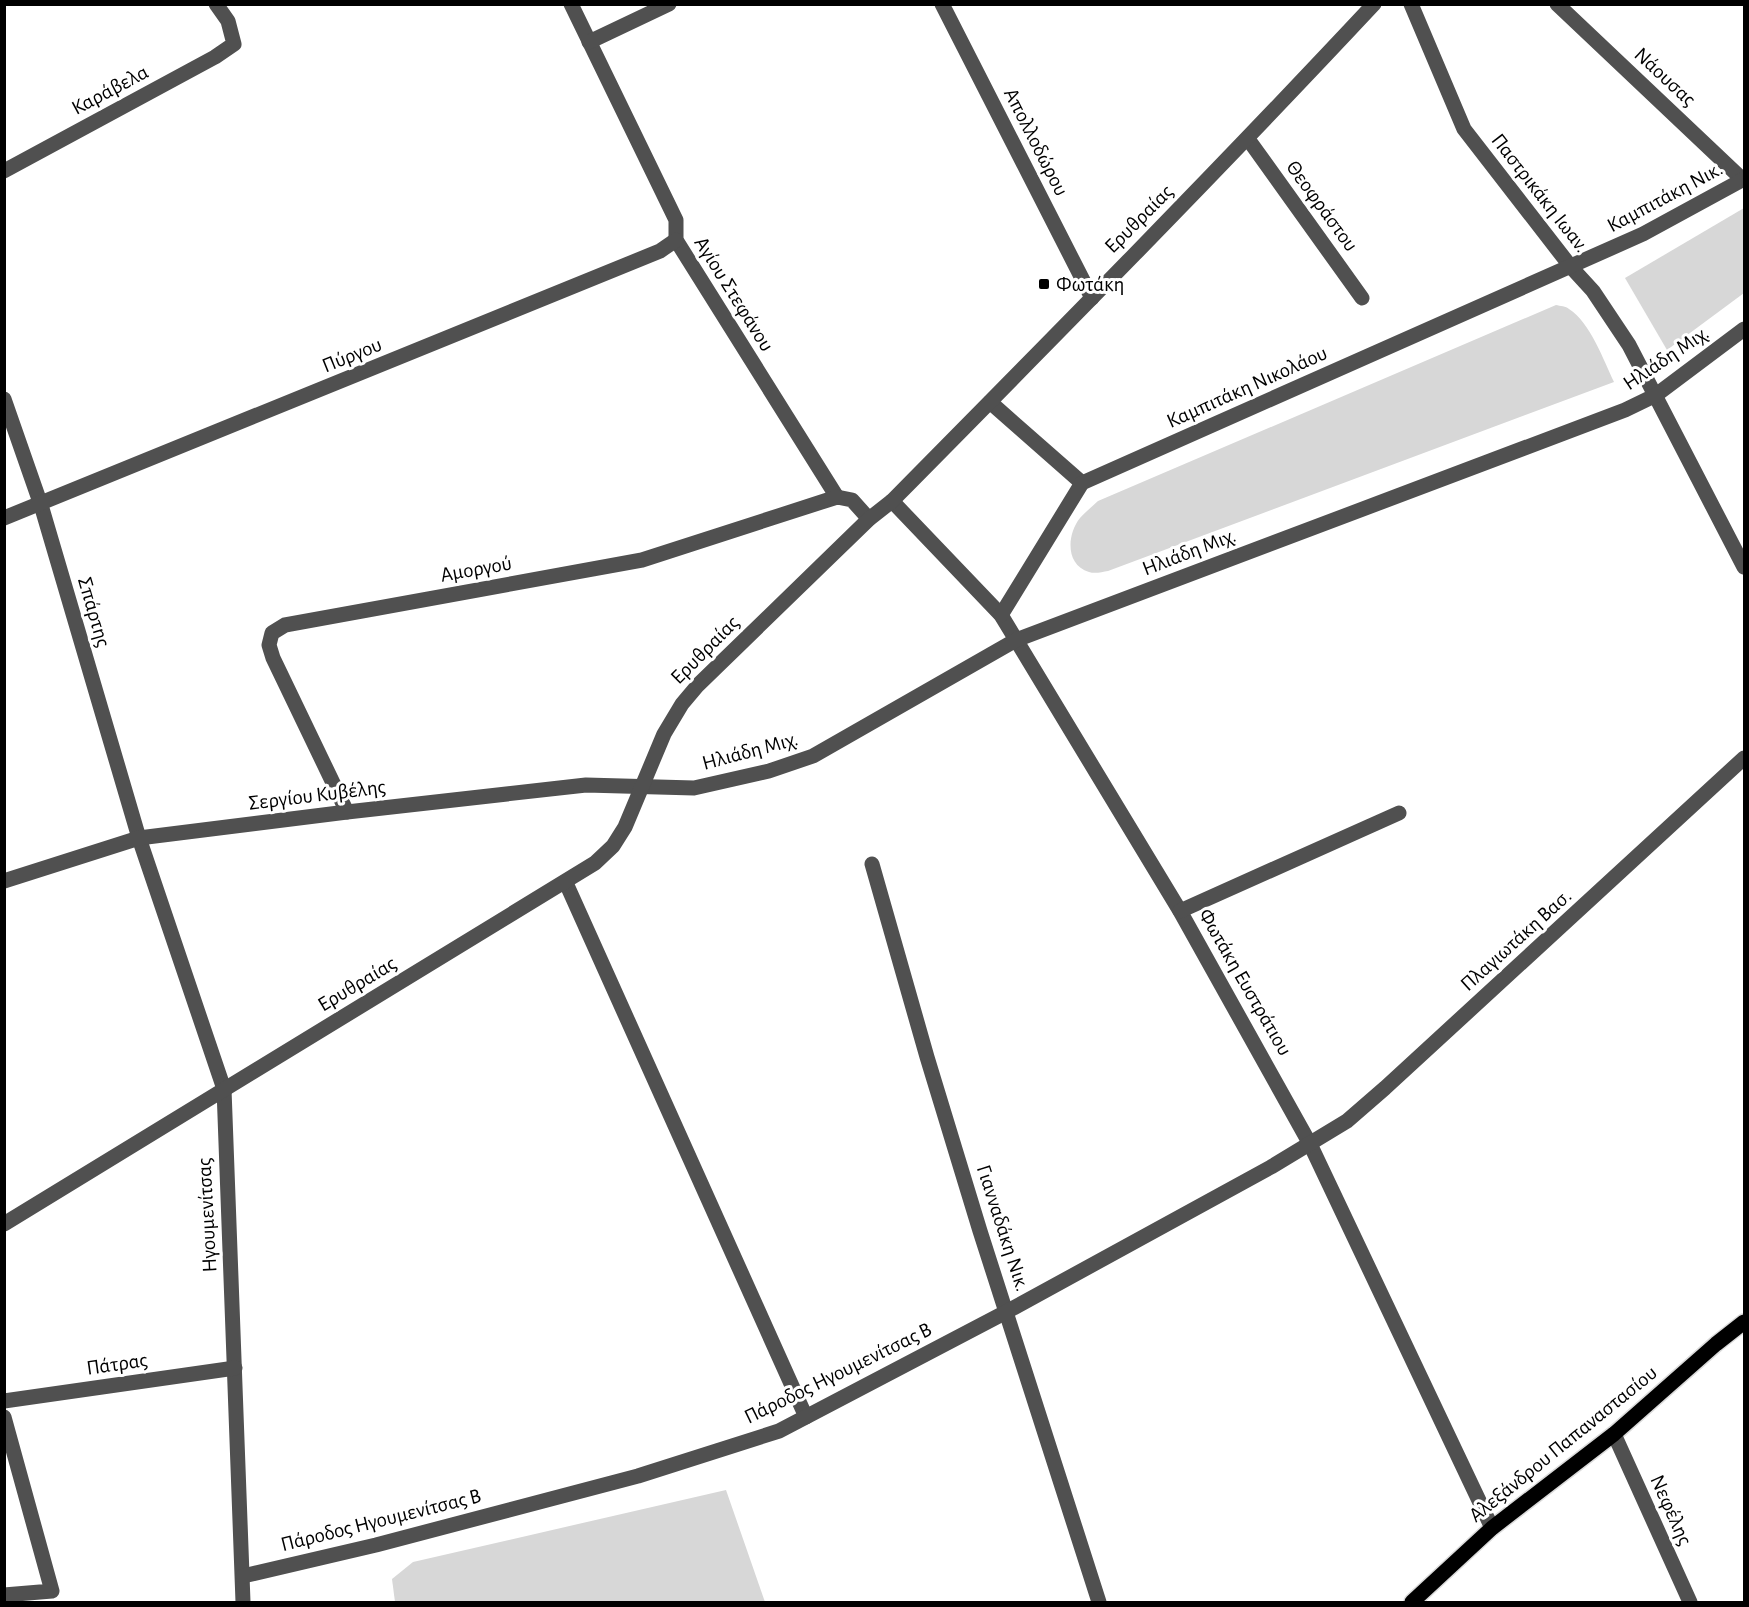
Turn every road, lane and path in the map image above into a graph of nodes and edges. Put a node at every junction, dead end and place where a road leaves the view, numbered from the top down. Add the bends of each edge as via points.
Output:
1 (216, 4) edge
2 (571, 4) edge
3 (669, 4) edge
4 (942, 4) edge
5 (1374, 4) edge
6 (1411, 4) edge
7 (1557, 4) edge
8 (589, 42) junction
9 (1248, 139) junction
10 (4, 171) edge
11 (1744, 179) edge
12 (676, 240) junction
13 (1571, 267) junction
14 (1092, 298) junction
15 (1362, 298) dead end
16 (1744, 329) edge
17 (1656, 395) junction
18 (4, 399) edge
19 (990, 402) junction
20 (1082, 483) junction
21 (837, 497) junction
22 (892, 501) junction
23 (41, 505) junction
24 (4, 518) edge
25 (869, 519) junction
26 (1744, 567) edge
27 (1001, 615) junction
28 (1016, 640) junction
29 (1744, 758) edge
30 (640, 787) junction
31 (347, 812) junction
32 (1399, 813) dead end
33 (139, 838) junction
34 (872, 864) dead end
35 (4, 881) edge
36 (566, 883) junction
37 (1180, 911) junction
38 (224, 1089) junction
39 (1310, 1144) junction
40 (4, 1224) edge
41 (1008, 1311) junction
42 (1744, 1322) edge
43 (236, 1368) junction
44 (4, 1401) edge
45 (4, 1417) edge
46 (806, 1417) junction
47 (1614, 1434) junction
48 (1492, 1528) junction
49 (243, 1576) junction
50 (4, 1595) edge
51 (243, 1602) edge
52 (1099, 1602) edge
53 (1412, 1602) edge
54 (1690, 1602) edge

1 - 10 street, Καράβελα via 228,21 234,44
2 - 8 street, Αγίου Στεφάνου
3 - 8 street
4 - 14 street, Απολλοδώρου
5 - 9 street, Ερυθραίας
6 - 13 street, Παστρικάκη Ιωαν. via 1464,129
7 - 11 street, Νάουσας
8 - 12 street, Αγίου Στεφάνου via 676,220
9 - 14 street, Ερυθραίας
9 - 15 street, Θεοφράστου
11 - 13 street, Καμπιτάκη Νικ. via 1643,234
12 - 21 street, Αγίου Στεφάνου
12 - 23 street, Πύργου via 660,251
13 - 17 street, Παστρικάκη Ιωαν. via 1593,291 1629,345
13 - 20 street, Καμπιτάκη Νικολάου
14 - 19 street, Ερυθραίας
16 - 17 street, Ηλιάδη Μιχ.
17 - 26 street, Παστρικάκη Ιωαν.
17 - 28 street, Ηλιάδη Μιχ.
18 - 23 street, Σπάρτης
19 - 20 street
19 - 22 street, Ερυθραίας
20 - 27 street
21 - 25 street via 852,500
21 - 31 street, Αμοργού via 642,560 285,625 272,633 269,645 273,658
22 - 25 street, Ερυθραίας
22 - 27 street, Φωτάκη Ευστράτιου
23 - 24 street, Πύργου
23 - 33 street, Σπάρτης
25 - 30 street, Ερυθραίας via 698,685 664,734
27 - 28 street, Φωτάκη Ευστράτιου
28 - 30 street, Ηλιάδη Μιχ. via 813,756 769,771 694,788
28 - 37 street, Φωτάκη Ευστράτιου
29 - 39 street, Πλαγιωτάκη Βασ. via 1385,1088 1347,1121
30 - 31 street, Σεργίου Κυβέλης via 586,785
30 - 36 street, Ερυθραίας via 625,827 613,846
31 - 33 street, Σεργίου Κυβέλης
32 - 37 street
33 - 35 street, Σεργίου Κυβέλης
33 - 38 street, Ηγουμενίτσας
34 - 41 street, Γιανναδάκη Νικ. via 936,1088
36 - 38 street, Ερυθραίας
36 - 46 street
37 - 39 street, Φωτάκη Ευστράτιου
38 - 40 street, Ερυθραίας
38 - 43 street, Ηγουμενίτσας
39 - 41 street, Πάροδος Ηγουμενίτσας Β
39 - 48 street, Φωτάκη Ευστράτιου
41 - 46 street, Πάροδος Ηγουμενίτσας Β
41 - 52 street, Γιανναδάκη Νικ.
42 - 47 main road, Αλεξάνδρου Παπαναστασίου
43 - 44 street, Πάτρας
43 - 49 street, Ηγουμενίτσας
45 - 50 street via 52,1591
46 - 49 street, Πάροδος Ηγουμενίτσας Β via 779,1431 638,1476
47 - 48 main road, Αλεξάνδρου Παπαναστασίου
47 - 54 street, Νεφέλης
48 - 53 main road, Αλεξάνδρου Παπαναστασίου
49 - 51 street, Ηγουμενίτσας

